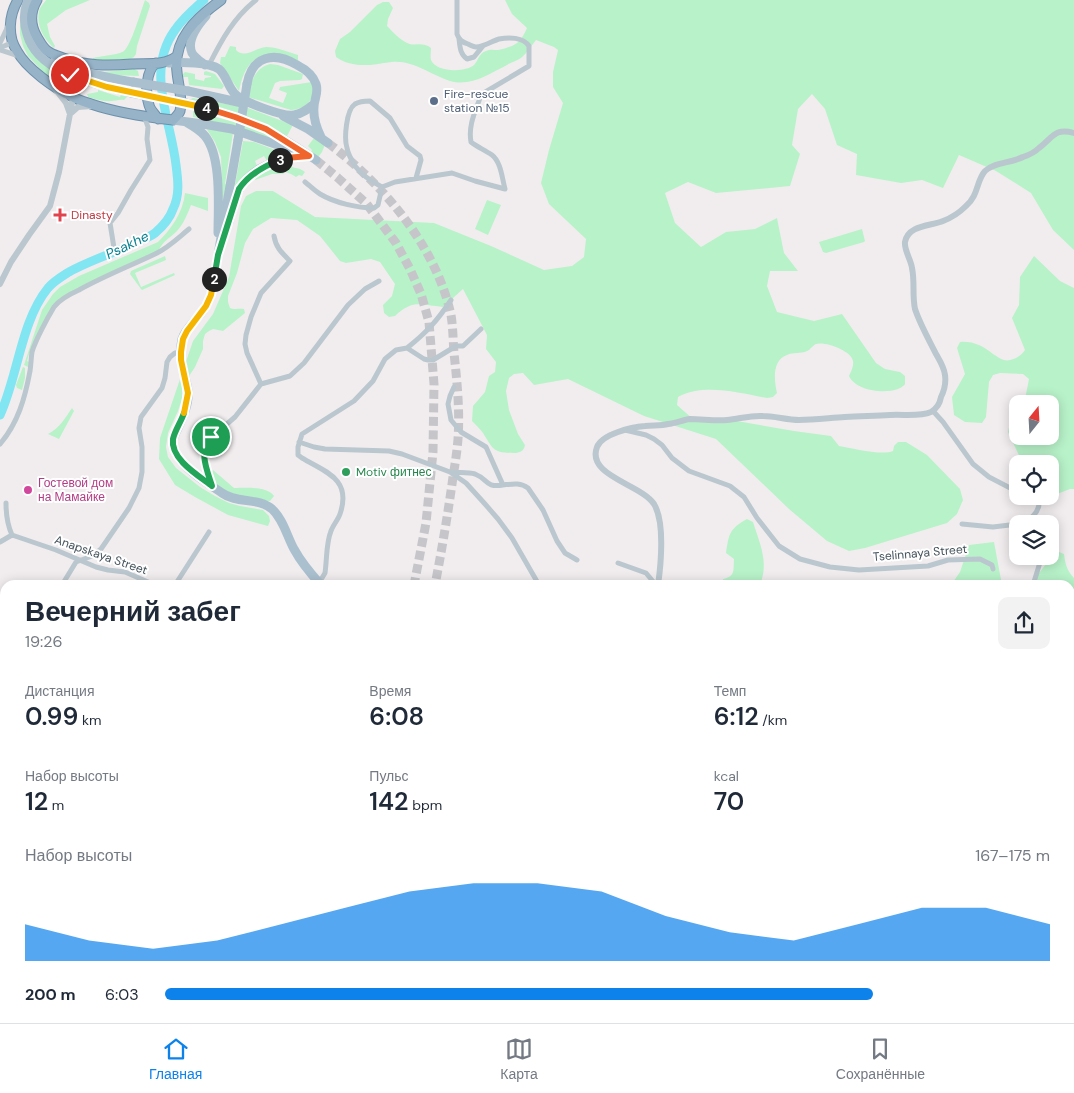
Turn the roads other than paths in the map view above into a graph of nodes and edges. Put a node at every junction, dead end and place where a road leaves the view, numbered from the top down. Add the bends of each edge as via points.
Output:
1 (18, 0) edge
2 (28, 0) edge
3 (37, 0) edge
4 (256, 0) edge
5 (457, 0) edge
6 (218, 2) edge
7 (10, 22) junction
8 (459, 39) junction
9 (13, 42) junction
10 (0, 43) edge
11 (482, 46) junction
12 (0, 49) edge
13 (49, 52) junction
14 (20, 56) junction
15 (177, 59) junction
16 (160, 63) junction
17 (207, 65) junction
18 (177, 74) junction
19 (52, 85) junction
20 (73, 98) junction
21 (148, 102) junction
22 (314, 104) junction
23 (96, 106) junction
24 (270, 110) junction
25 (70, 114) junction
26 (140, 115) junction
27 (158, 119) junction
28 (173, 120) junction
29 (186, 122) junction
30 (1074, 132) edge
31 (313, 158) junction
32 (416, 178) junction
33 (305, 182) dead end
34 (382, 187) junction
35 (188, 228) dead end
36 (274, 236) dead end
37 (114, 248) dead end
38 (218, 255) junction
39 (379, 282) dead end
40 (0, 284) edge
41 (452, 300) dead end
42 (481, 329) dead end
43 (407, 348) junction
44 (181, 352) junction
45 (261, 384) junction
46 (454, 387) dead end
47 (933, 411) junction
48 (625, 430) junction
49 (299, 442) junction
50 (0, 444) edge
51 (450, 472) junction
52 (503, 485) junction
53 (212, 486) junction
54 (1009, 487) edge
55 (6, 503) dead end
56 (962, 524) dead end
57 (1009, 525) edge
58 (209, 532) dead end
59 (12, 535) junction
60 (0, 542) edge
61 (80, 560) junction
62 (577, 560) dead end
63 (618, 563) dead end
64 (1039, 565) edge
65 (993, 569) dead end
66 (65, 580) edge
67 (143, 580) edge
68 (177, 580) edge
69 (315, 580) edge
70 (321, 580) edge
71 (536, 580) edge
72 (652, 580) edge
73 (658, 580) edge
74 (1035, 580) edge

1 - 7 highway
2 - 31 main road, bridge via 24,11 28,39 52,66 80,79 235,117 266,129
3 - 13 highway via 32,12 32,26
4 - 17 street via 229,29
5 - 8 street
6 - 15 highway via 187,30
6 - 17 main road via 197,27 191,41 193,55
7 - 9 highway
7 - 10 street
8 - 11 street via 475,47
8 - 11 street via 460,50 468,58 474,57
9 - 12 street
9 - 14 highway
11 - 32 street via 509,38 524,40 529,46 529,66 482,94 471,125 471,142 496,159 505,189 452,173
12 - 14 street
13 - 16 highway via 86,64
13 - 24 main road, bridge via 74,68 96,75 216,96
14 - 19 highway
15 - 16 highway
15 - 17 main road
15 - 18 highway
16 - 18 highway
16 - 21 highway via 153,66 148,74
17 - 24 main road via 222,72 237,96
18 - 28 highway via 180,110
19 - 20 highway
19 - 25 street
20 - 23 highway
20 - 25 street
21 - 26 highway
21 - 27 highway
22 - 24 main road via 303,113 293,115
22 - 24 main road via 314,119 324,140 308,128
22 - 38 main road, bridge via 317,94 314,79 295,63 266,58 252,69
23 - 25 street via 78,107
23 - 26 highway
25 - 40 street via 50,206 11,262
26 - 27 highway
26 - 37 street via 148,127 150,160 110,222
27 - 28 highway
28 - 29 main road
29 - 31 main road via 232,129
29 - 38 main road via 204,134 213,150 218,193
30 - 47 street via 1060,132 1022,158 988,169 980,179 974,198 965,207 950,218 913,230 908,235 905,244 912,265 916,309 945,375 941,399
31 - 38 main road via 286,158 270,163 244,181
32 - 34 street
32 - 34 street via 420,156 407,146 390,118 370,101 362,102 350,110 346,147 362,173
33 - 34 street via 321,195 361,208 374,208
35 - 50 street via 157,253 95,281 55,307 32,353 26,392 17,417
36 - 45 street via 275,244 290,261 261,293 245,344
38 - 44 main road via 209,301 184,335
39 - 45 street via 348,305 304,363 290,376
41 - 43 street via 437,322
42 - 43 street via 463,346 456,346 433,360 424,360
43 - 49 street via 396,350 385,359 373,381 354,401 302,434
44 - 53 main road via 188,393 174,448 190,470
44 - 61 street via 170,357 162,388 141,418 142,472 139,488 101,549
45 - 53 street via 235,417 207,441 204,456
46 - 52 street via 448,404 451,420 461,432 486,447
47 - 48 street via 915,415 796,420 764,416 693,419
47 - 54 street via 973,464
48 - 65 street, Tselinnaya Street via 654,439 689,471 730,486 744,497 780,546 800,559 859,570 928,566 948,560 980,560 992,565
48 - 73 street via 600,442 596,458 609,475 643,493 657,510 662,543
49 - 51 street via 325,449 389,451
49 - 70 street via 298,455 336,478 343,492 341,511 331,530 325,573
51 - 52 street via 471,473 493,486
51 - 71 street via 466,483 498,519
52 - 62 street via 517,484 528,488 543,510 557,542 565,553
53 - 69 main road via 231,498 264,504 276,512 294,549
55 - 59 street via 7,526
56 - 57 street, Tselinnaya Street
58 - 68 street
59 - 60 street
59 - 61 street, Anapskaya Street
61 - 66 street
61 - 67 street, Anapskaya Street
63 - 72 street via 646,573
64 - 74 street

